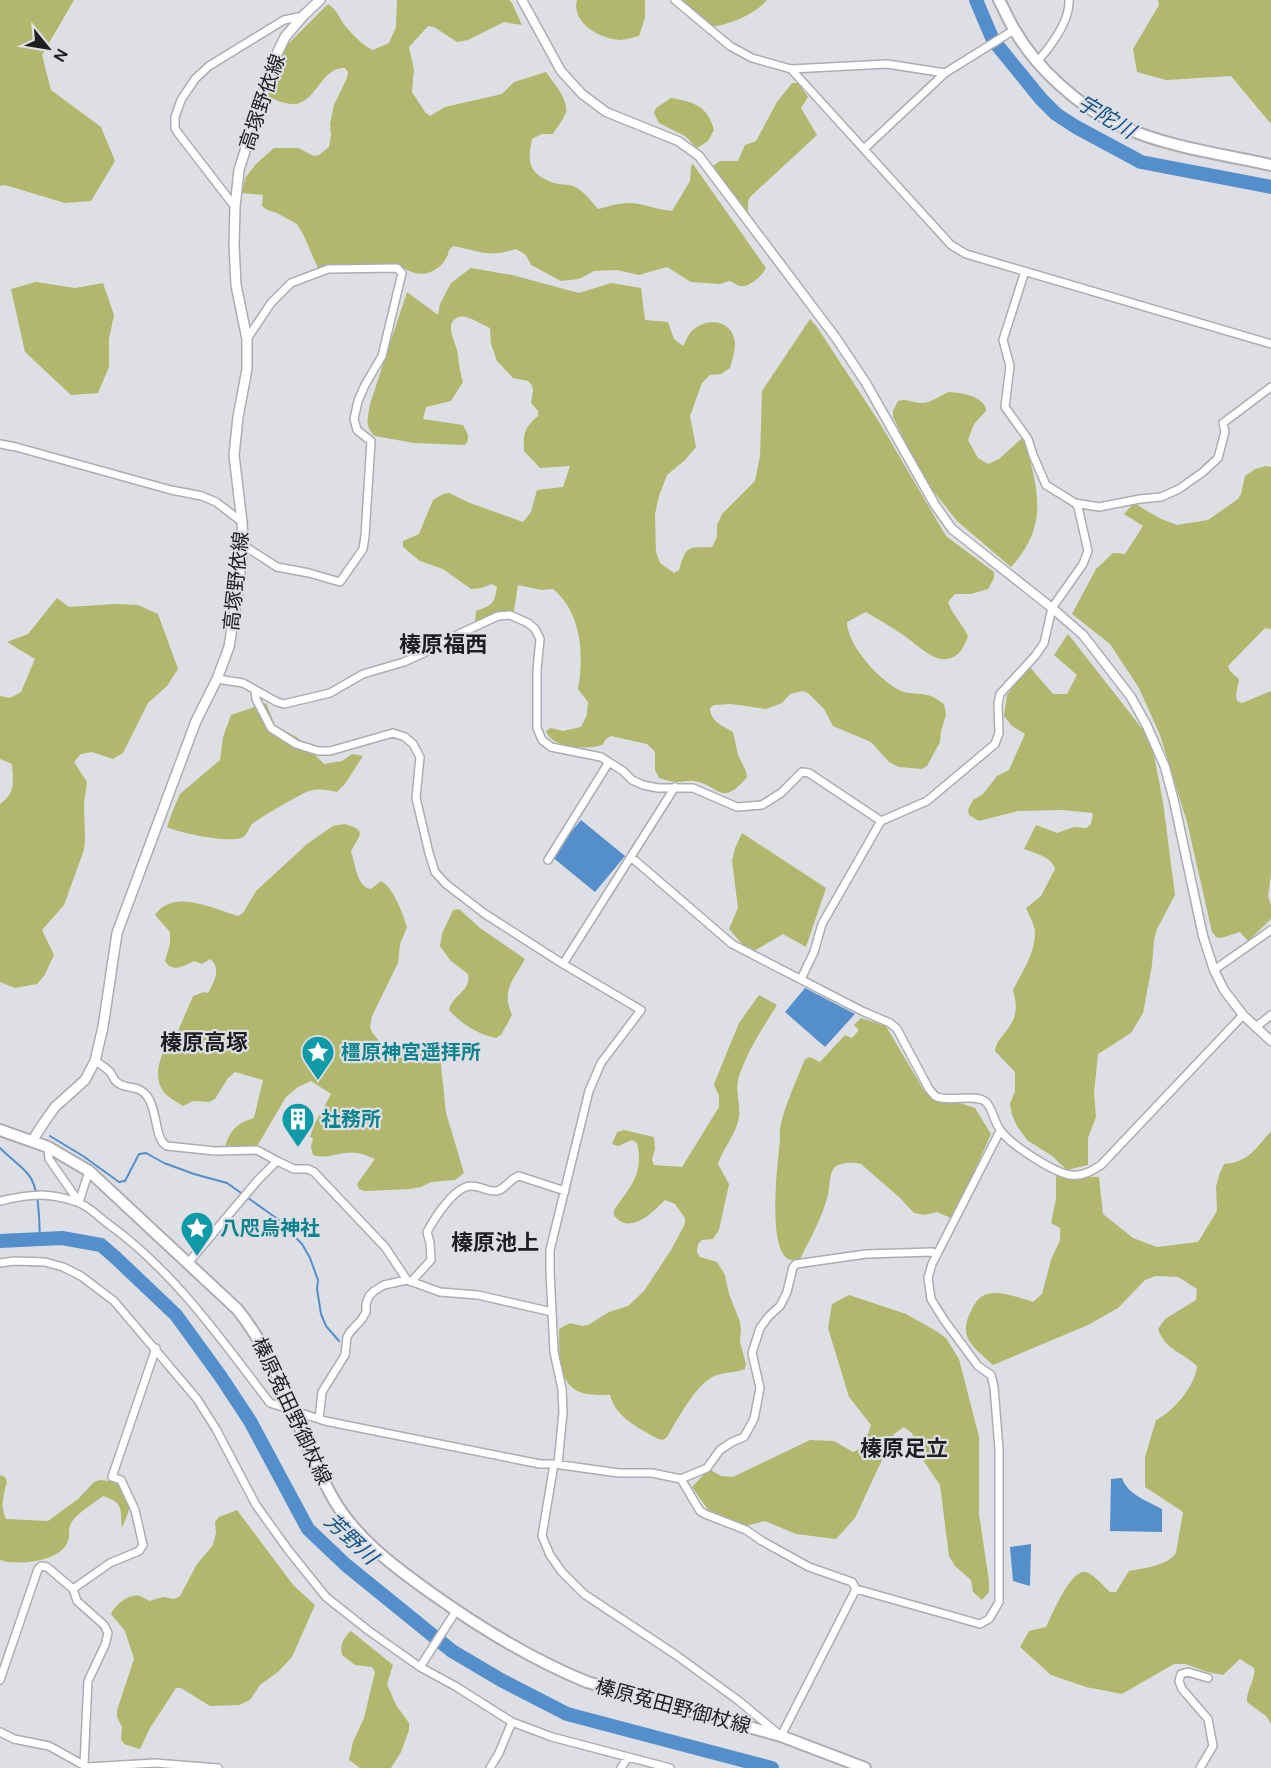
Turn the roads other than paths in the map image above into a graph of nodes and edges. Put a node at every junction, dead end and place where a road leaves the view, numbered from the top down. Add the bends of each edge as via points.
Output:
1 (320, 0) edge
2 (522, 0) edge
3 (675, 0) edge
4 (999, 0) edge
5 (1070, 0) edge
6 (303, 16) junction
7 (1012, 31) junction
8 (1037, 62) junction
9 (791, 69) junction
10 (945, 73) junction
11 (864, 149) junction
12 (1271, 165) edge
13 (235, 207) junction
14 (1025, 271) junction
15 (247, 339) junction
16 (1271, 344) edge
17 (1271, 387) edge
18 (0, 444) edge
19 (1076, 503) junction
20 (243, 522) junction
21 (243, 545) junction
22 (1052, 608) junction
23 (218, 679) junction
24 (255, 690) junction
25 (609, 762) junction
26 (675, 787) junction
27 (880, 821) junction
28 (631, 857) junction
29 (548, 860) dead end
30 (1271, 930) edge
31 (563, 964) junction
32 (1214, 970) junction
33 (801, 980) junction
34 (1244, 1015) junction
35 (1271, 1015) edge
36 (1256, 1027) junction
37 (1271, 1041) edge
38 (95, 1061) junction
39 (0, 1130) edge
40 (1000, 1131) junction
41 (32, 1141) junction
42 (48, 1147) junction
43 (277, 1161) junction
44 (89, 1171) junction
45 (565, 1191) junction
46 (0, 1201) edge
47 (79, 1202) junction
48 (937, 1254) junction
49 (0, 1263) edge
50 (188, 1263) junction
51 (409, 1281) junction
52 (552, 1312) junction
53 (156, 1348) junction
54 (292, 1411) junction
55 (320, 1419) junction
56 (556, 1464) junction
57 (681, 1479) junction
58 (73, 1588) junction
59 (856, 1589) junction
60 (454, 1614) junction
61 (421, 1665) junction
62 (1208, 1678) dead end
63 (0, 1680) edge
64 (512, 1722) junction
65 (0, 1732) edge
66 (781, 1736) junction
67 (628, 1757) junction
68 (84, 1764) junction
69 (110, 1766) edge
70 (218, 1768) edge
71 (490, 1768) edge
72 (621, 1768) edge
73 (670, 1768) edge
74 (865, 1768) edge
75 (1200, 1768) edge

1 - 6 main road, 高塚野依線
2 - 22 street via 561,71 582,94 606,112 678,141 699,156 836,338 952,529
3 - 9 street via 730,46 752,58
4 - 7 main road
5 - 8 street via 1070,9 1051,46
6 - 13 main road, 高塚野依線 via 285,37 273,62 239,170
6 - 13 street via 284,20 210,66 195,80 176,111 178,133
7 - 8 main road
7 - 10 street
8 - 12 main road via 1082,102 1119,125 1175,144
9 - 10 street via 887,64
9 - 11 street
10 - 11 street
11 - 14 street via 951,245 966,254
13 - 15 main road, 高塚野依線 via 236,285
14 - 16 street
14 - 19 street via 1004,340 1010,366 1005,407 1028,439 1046,485
15 - 20 main road, 高塚野依線 via 247,369 234,455
15 - 21 street via 271,303 291,283 328,269 397,268 402,273 382,356 365,385 354,419 357,430 370,441 363,549 340,582 277,567
17 - 19 street via 1223,423 1225,432 1218,458 1179,489 1161,497 1099,507
18 - 20 street via 202,496
19 - 22 street via 1088,551
20 - 21 main road, 高塚野依線
21 - 23 main road, 高塚野依線 via 229,647
22 - 27 street via 1044,643 1000,694 995,744 927,801
22 - 32 street via 1083,635 1131,697 1147,726 1165,767
23 - 24 street via 243,683
23 - 38 main road, 高塚野依線 via 196,721 117,933
24 - 25 street via 284,704 330,693 363,674 404,662 498,616 510,615 528,622 540,639 537,728 542,740 551,747
24 - 31 street via 271,728 296,744 318,751 393,733 405,736 420,757 416,798 435,872 485,914
25 - 26 street via 643,785
25 - 29 street
26 - 27 street via 693,788 737,807 762,805 802,772
26 - 28 street
27 - 33 street via 822,924
28 - 31 street
28 - 33 street via 732,944
30 - 32 street
31 - 45 street via 641,1010 601,1064 589,1091
32 - 34 street
33 - 40 street via 890,1023 935,1095 985,1102
34 - 36 street
34 - 40 street via 1090,1172 1074,1176 1061,1173 1017,1147
35 - 36 street
36 - 37 street
38 - 41 main road, 高塚野依線 via 85,1080 55,1107
38 - 43 street via 119,1084 135,1087 147,1095 163,1144 215,1151 257,1150
39 - 41 main road, 榛原菟田野御杖線
40 - 48 street
41 - 42 main road, 榛原菟田野御杖線
42 - 44 main road, 榛原菟田野御杖線
42 - 47 street via 49,1159
43 - 50 street
43 - 51 street via 314,1172 385,1247
44 - 47 street
44 - 50 main road, 榛原菟田野御杖線
45 - 51 street via 519,1176 500,1190 463,1188 433,1220 427,1232 431,1260
45 - 52 street via 550,1250
46 - 47 street via 30,1194
47 - 54 street via 132,1241 167,1274 270,1403
48 - 57 street via 866,1254 796,1264 787,1292 760,1328 752,1353 760,1388 754,1419 744,1437 720,1450 707,1468
48 - 59 street via 928,1278 931,1299 978,1366 991,1375 994,1387 999,1449 999,1602 989,1619 980,1624
49 - 53 street via 45,1262 81,1276 114,1301
50 - 54 main road, 榛原菟田野御杖線 via 252,1328
51 - 52 street via 440,1292 478,1295
51 - 55 street via 384,1285 369,1296 362,1319 347,1337 345,1355 322,1392
52 - 56 street via 563,1400
53 - 58 street via 112,1477 121,1480 135,1510 143,1545 139,1551 110,1563
53 - 61 street via 216,1428 256,1505 326,1597
54 - 55 street
54 - 60 main road, 榛原菟田野御杖線 via 341,1513 398,1569
55 - 56 street
56 - 57 street
56 - 66 street via 542,1536 562,1572 584,1594 676,1655
57 - 59 street via 700,1511 746,1530 810,1567 852,1582
58 - 63 street via 47,1567 38,1569
58 - 68 street via 78,1600 108,1633 88,1681
59 - 66 street
60 - 61 street
60 - 66 main road, 榛原菟田野御杖線 via 558,1671 587,1682
61 - 64 street
62 - 75 street via 1188,1672 1181,1674 1179,1681 1208,1719 1213,1746
64 - 67 street
64 - 71 street
65 - 68 street via 49,1746
66 - 74 main road, 榛原菟田野御杖線
67 - 72 street
67 - 73 street
68 - 69 street
69 - 70 street via 155,1763

